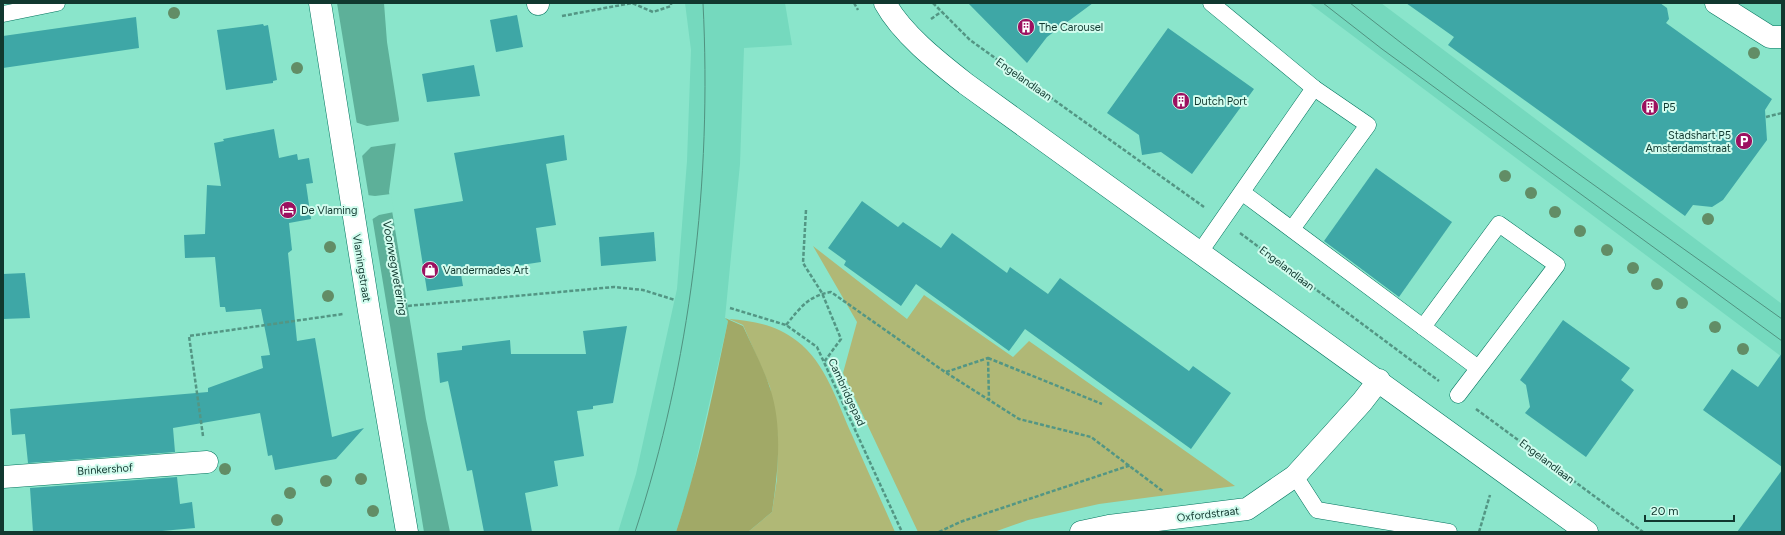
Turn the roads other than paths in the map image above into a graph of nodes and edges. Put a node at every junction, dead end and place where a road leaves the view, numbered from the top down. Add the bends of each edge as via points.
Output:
1 (57, 3) edge
2 (320, 3) edge
3 (885, 3) edge
4 (1211, 3) edge
5 (1716, 3) edge
6 (3, 14) edge
7 (1782, 37) edge
8 (1314, 88) junction
9 (1243, 193) junction
10 (1292, 229) junction
11 (1200, 252) junction
12 (1423, 327) junction
13 (1478, 368) junction
14 (1379, 380) junction
15 (1458, 395) road end
16 (207, 462) road end
17 (3, 476) edge
18 (1295, 476) junction
19 (407, 532) edge
20 (1081, 532) edge
21 (1449, 532) edge
22 (1587, 532) edge

1 - 6 lane
2 - 19 street, Vlamingstraat
3 - 11 street via 932,57
4 - 8 lane
5 - 7 street via 1770,37
8 - 9 lane
8 - 10 lane via 1368,124
9 - 10 lane
9 - 11 lane
10 - 12 lane
11 - 14 street
12 - 13 lane
12 - 13 lane via 1499,224 1556,265
13 - 15 lane
14 - 18 street, Oxfordstraat
14 - 22 street
16 - 17 street, Brinkershof
18 - 20 street, Oxfordstraat via 1247,509 1109,526
18 - 21 lane via 1317,510

